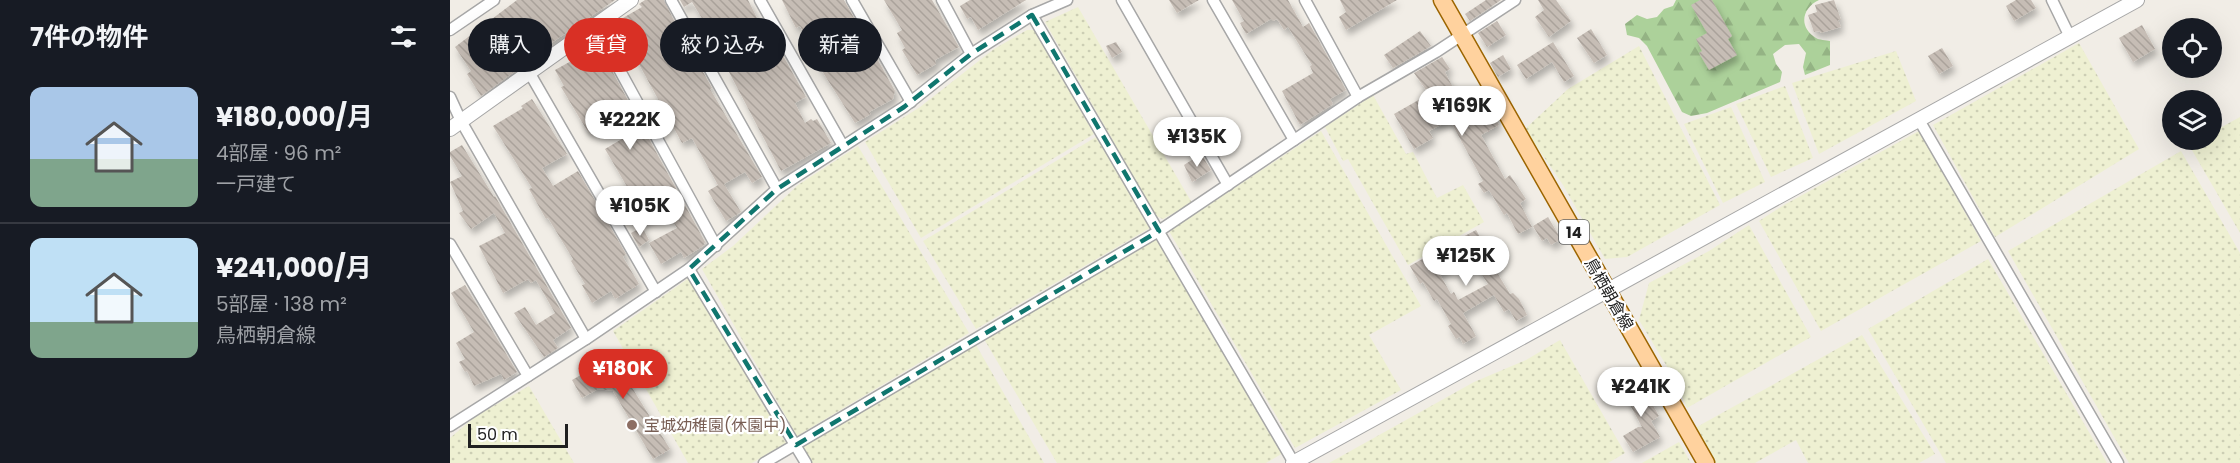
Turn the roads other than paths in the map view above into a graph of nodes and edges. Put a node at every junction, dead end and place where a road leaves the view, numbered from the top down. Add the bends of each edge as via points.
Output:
1 (494, 0) edge
2 (631, 0) edge
3 (671, 0) edge
4 (760, 0) edge
5 (852, 0) edge
6 (942, 0) edge
7 (1034, 0) edge
8 (1067, 0) edge
9 (1122, 0) edge
10 (1213, 0) edge
11 (1305, 0) edge
12 (1442, 0) edge
13 (1515, 0) edge
14 (2052, 0) edge
15 (2137, 0) edge
16 (616, 4) edge
17 (1036, 13) junction
18 (602, 18) edge
19 (450, 30) edge
20 (1461, 34) junction
21 (2070, 37) junction
22 (971, 54) junction
23 (529, 72) joint
24 (621, 72) edge
25 (450, 97) edge
26 (1358, 97) junction
27 (911, 102) junction
28 (1919, 120) junction
29 (456, 125) edge
30 (1294, 140) junction
31 (843, 146) junction
32 (1227, 185) junction
33 (777, 189) junction
34 (1159, 231) junction
35 (450, 244) edge
36 (716, 246) junction
37 (689, 269) junction
38 (1607, 290) junction
39 (656, 292) junction
40 (586, 339) junction
41 (528, 376) junction
42 (450, 426) edge
43 (796, 445) junction
44 (764, 463) edge
45 (806, 463) edge
46 (1294, 463) edge
47 (1706, 463) edge
48 (2118, 463) edge

1 - 19 street
2 - 16 street
3 - 33 street
4 - 31 street
5 - 27 street
6 - 22 street
7 - 17 street
8 - 17 street
9 - 32 street
10 - 30 street
11 - 26 street
12 - 20 main road, 鳥栖朝倉線 / 14
13 - 20 street
14 - 21 street
15 - 21 street
16 - 18 street
17 - 22 street
17 - 34 street
20 - 26 street
20 - 38 main road, 鳥栖朝倉線 / 14
21 - 28 street
22 - 27 street
23 - 29 street
23 - 39 street
24 - 36 street
25 - 29 street
26 - 30 street
27 - 31 street
28 - 38 street
28 - 48 street
29 - 40 street
30 - 32 street
31 - 33 street
32 - 34 street
33 - 36 street
34 - 43 street
34 - 46 street
35 - 41 street
36 - 37 street
37 - 39 street
37 - 43 street
38 - 46 street
38 - 47 main road, 鳥栖朝倉線 / 14
39 - 40 street
40 - 41 street
41 - 42 street
43 - 44 street
43 - 45 street

